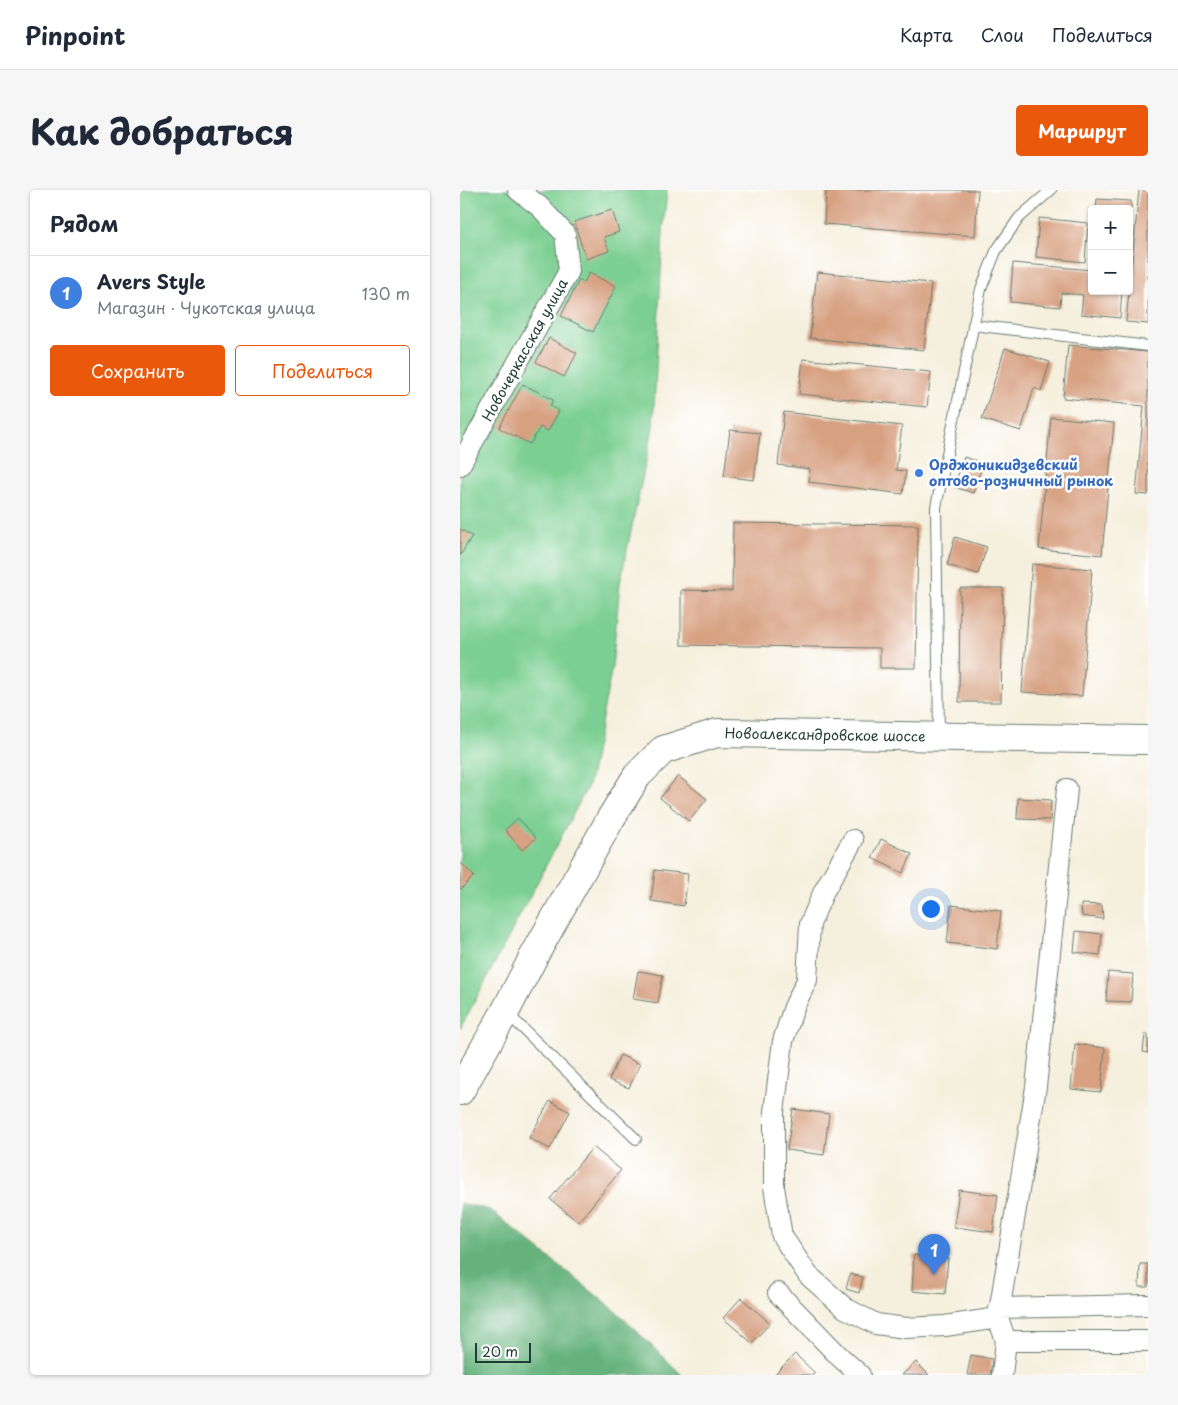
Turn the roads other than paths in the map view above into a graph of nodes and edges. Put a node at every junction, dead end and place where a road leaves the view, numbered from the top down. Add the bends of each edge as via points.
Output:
1 (518, 190) edge
2 (1051, 190) edge
3 (974, 325) junction
4 (1148, 346) edge
5 (460, 466) edge
6 (939, 736) junction
7 (1148, 740) edge
8 (1067, 789) dead end
9 (853, 840) dead end
10 (505, 1012) junction
11 (460, 1091) edge
12 (636, 1139) dead end
13 (778, 1293) dead end
14 (1148, 1305) edge
15 (999, 1313) junction
16 (1006, 1341) junction
17 (1148, 1341) edge
18 (860, 1375) edge
19 (1002, 1375) edge

1 - 5 street, Новочеркасская улица via 566,234 569,271
2 - 3 lane via 1019,218 996,251 981,289
3 - 4 lane
3 - 6 lane via 936,507
6 - 7 main road, Новоалександровское шоссе
6 - 10 main road, Новоалександровское шоссе via 717,733 663,750 637,776 611,818
8 - 15 street via 1036,1088
9 - 15 street via 824,891 810,924 806,980 783,1041 774,1112 774,1186 782,1236 808,1274 845,1308 876,1324 906,1328 945,1326
10 - 11 main road, Новоалександровское шоссе
10 - 12 lane
13 - 18 street
14 - 15 street
15 - 16 street
16 - 17 street
16 - 19 street

